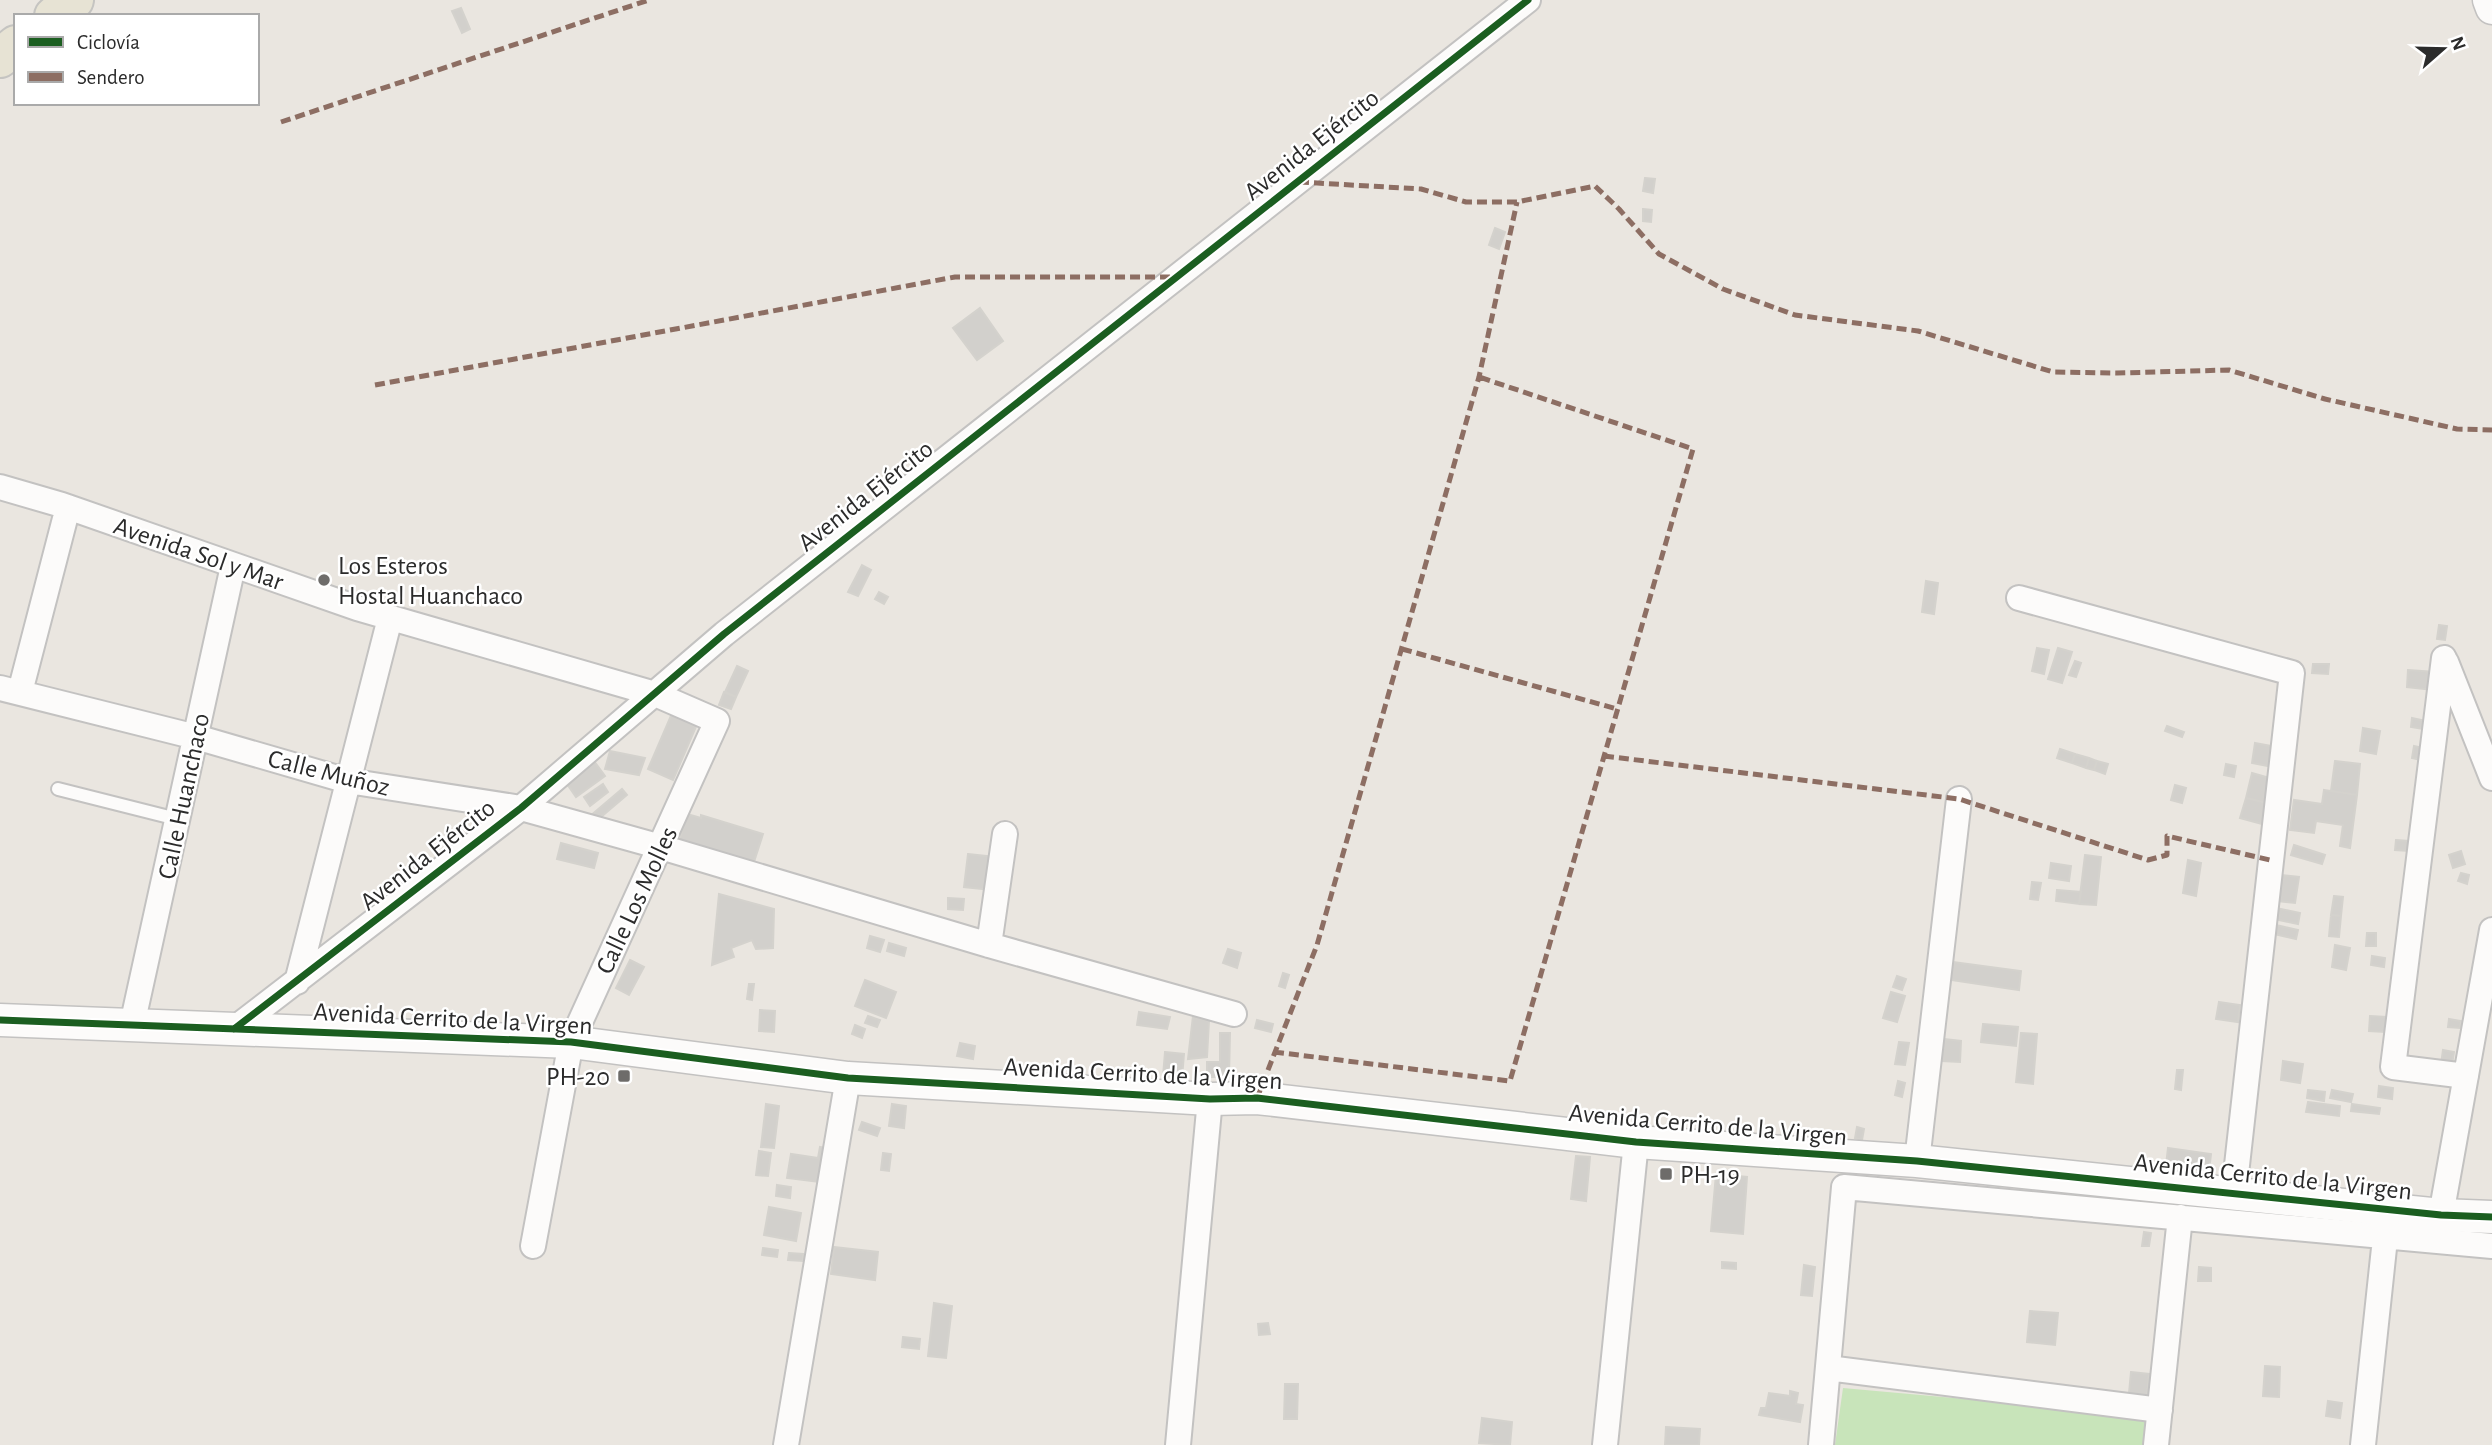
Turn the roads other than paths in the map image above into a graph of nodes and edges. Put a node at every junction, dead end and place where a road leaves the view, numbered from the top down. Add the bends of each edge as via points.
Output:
1 (74, 0) edge
2 (1528, 0) edge
3 (2489, 0) edge
4 (2492, 8) edge
5 (56, 14) edge
6 (0, 487) edge
7 (68, 507) junction
8 (233, 566) junction
9 (2019, 597) dead end
10 (390, 618) junction
11 (10, 690) edge
12 (655, 694) junction
13 (717, 721) joint
14 (196, 737) junction
15 (2492, 778) edge
16 (348, 781) junction
17 (58, 789) dead end
18 (1959, 799) dead end
19 (521, 808) junction
20 (177, 820) junction
21 (1005, 834) dead end
22 (661, 847) junction
23 (2492, 930) edge
24 (989, 945) junction
25 (297, 982) junction
26 (1234, 1014) dead end
27 (0, 1020) edge
28 (132, 1025) junction
29 (234, 1029) junction
30 (571, 1042) junction
31 (2466, 1076) junction
32 (848, 1078) junction
33 (1210, 1099) junction
34 (1636, 1142) junction
35 (1917, 1161) junction
36 (2234, 1192) junction
37 (2441, 1214) junction
38 (2180, 1217) junction
39 (2492, 1217) edge
40 (2387, 1223) junction
41 (533, 1246) dead end
42 (2492, 1247) edge
43 (1828, 1368) junction
44 (2160, 1410) junction
45 (786, 1445) edge
46 (1178, 1445) edge
47 (1605, 1445) edge
48 (1821, 1445) edge
49 (2156, 1445) edge
50 (2363, 1445) edge

1 - 5 main road
2 - 12 street, Avenida Ejército via 724,634
3 - 4 street
6 - 7 street, Avenida Sol y Mar
7 - 8 street, Avenida Sol y Mar
7 - 11 street
8 - 10 street, Avenida Sol y Mar
8 - 14 street, Calle Huanchaco
9 - 36 street via 2292,673
10 - 12 street, Avenida Sol y Mar
10 - 16 street
11 - 14 street, Calle Muñoz
12 - 13 street, Avenida Sol y Mar
12 - 19 street, Avenida Ejército
13 - 22 street, Calle Los Molles
14 - 16 street, Calle Muñoz
14 - 20 street, Calle Huanchaco
15 - 31 street via 2444,658 2393,1066
16 - 19 street, Calle Muñoz
16 - 25 street
17 - 20 lane
18 - 35 street
19 - 22 street, Calle Muñoz
19 - 25 street, Avenida Ejército
20 - 28 street, Calle Huanchaco
21 - 24 street
22 - 24 street, Calle Muñoz
22 - 30 street, Calle Los Molles
23 - 31 street
24 - 26 street, Calle Muñoz
25 - 29 street, Avenida Ejército
27 - 28 street, Avenida Cerrito de la Virgen
28 - 29 street, Avenida Cerrito de la Virgen
29 - 30 street, Avenida Cerrito de la Virgen
30 - 32 street, Avenida Cerrito de la Virgen
30 - 41 street, Calle Los Molles
31 - 37 street
32 - 33 street, Avenida Cerrito de la Virgen
32 - 45 street
33 - 34 street, Avenida Cerrito de la Virgen via 1257,1098
33 - 46 street
34 - 35 street, Avenida Cerrito de la Virgen
34 - 47 street
35 - 36 street, Avenida Cerrito de la Virgen
36 - 40 street, Avenida Cerrito de la Virgen
37 - 39 street, Avenida Cerrito de la Virgen
37 - 40 street, Avenida Cerrito de la Virgen
38 - 40 street
38 - 43 street via 1844,1187
38 - 44 street
40 - 42 street
40 - 50 street
43 - 44 street
43 - 48 street
44 - 49 street

